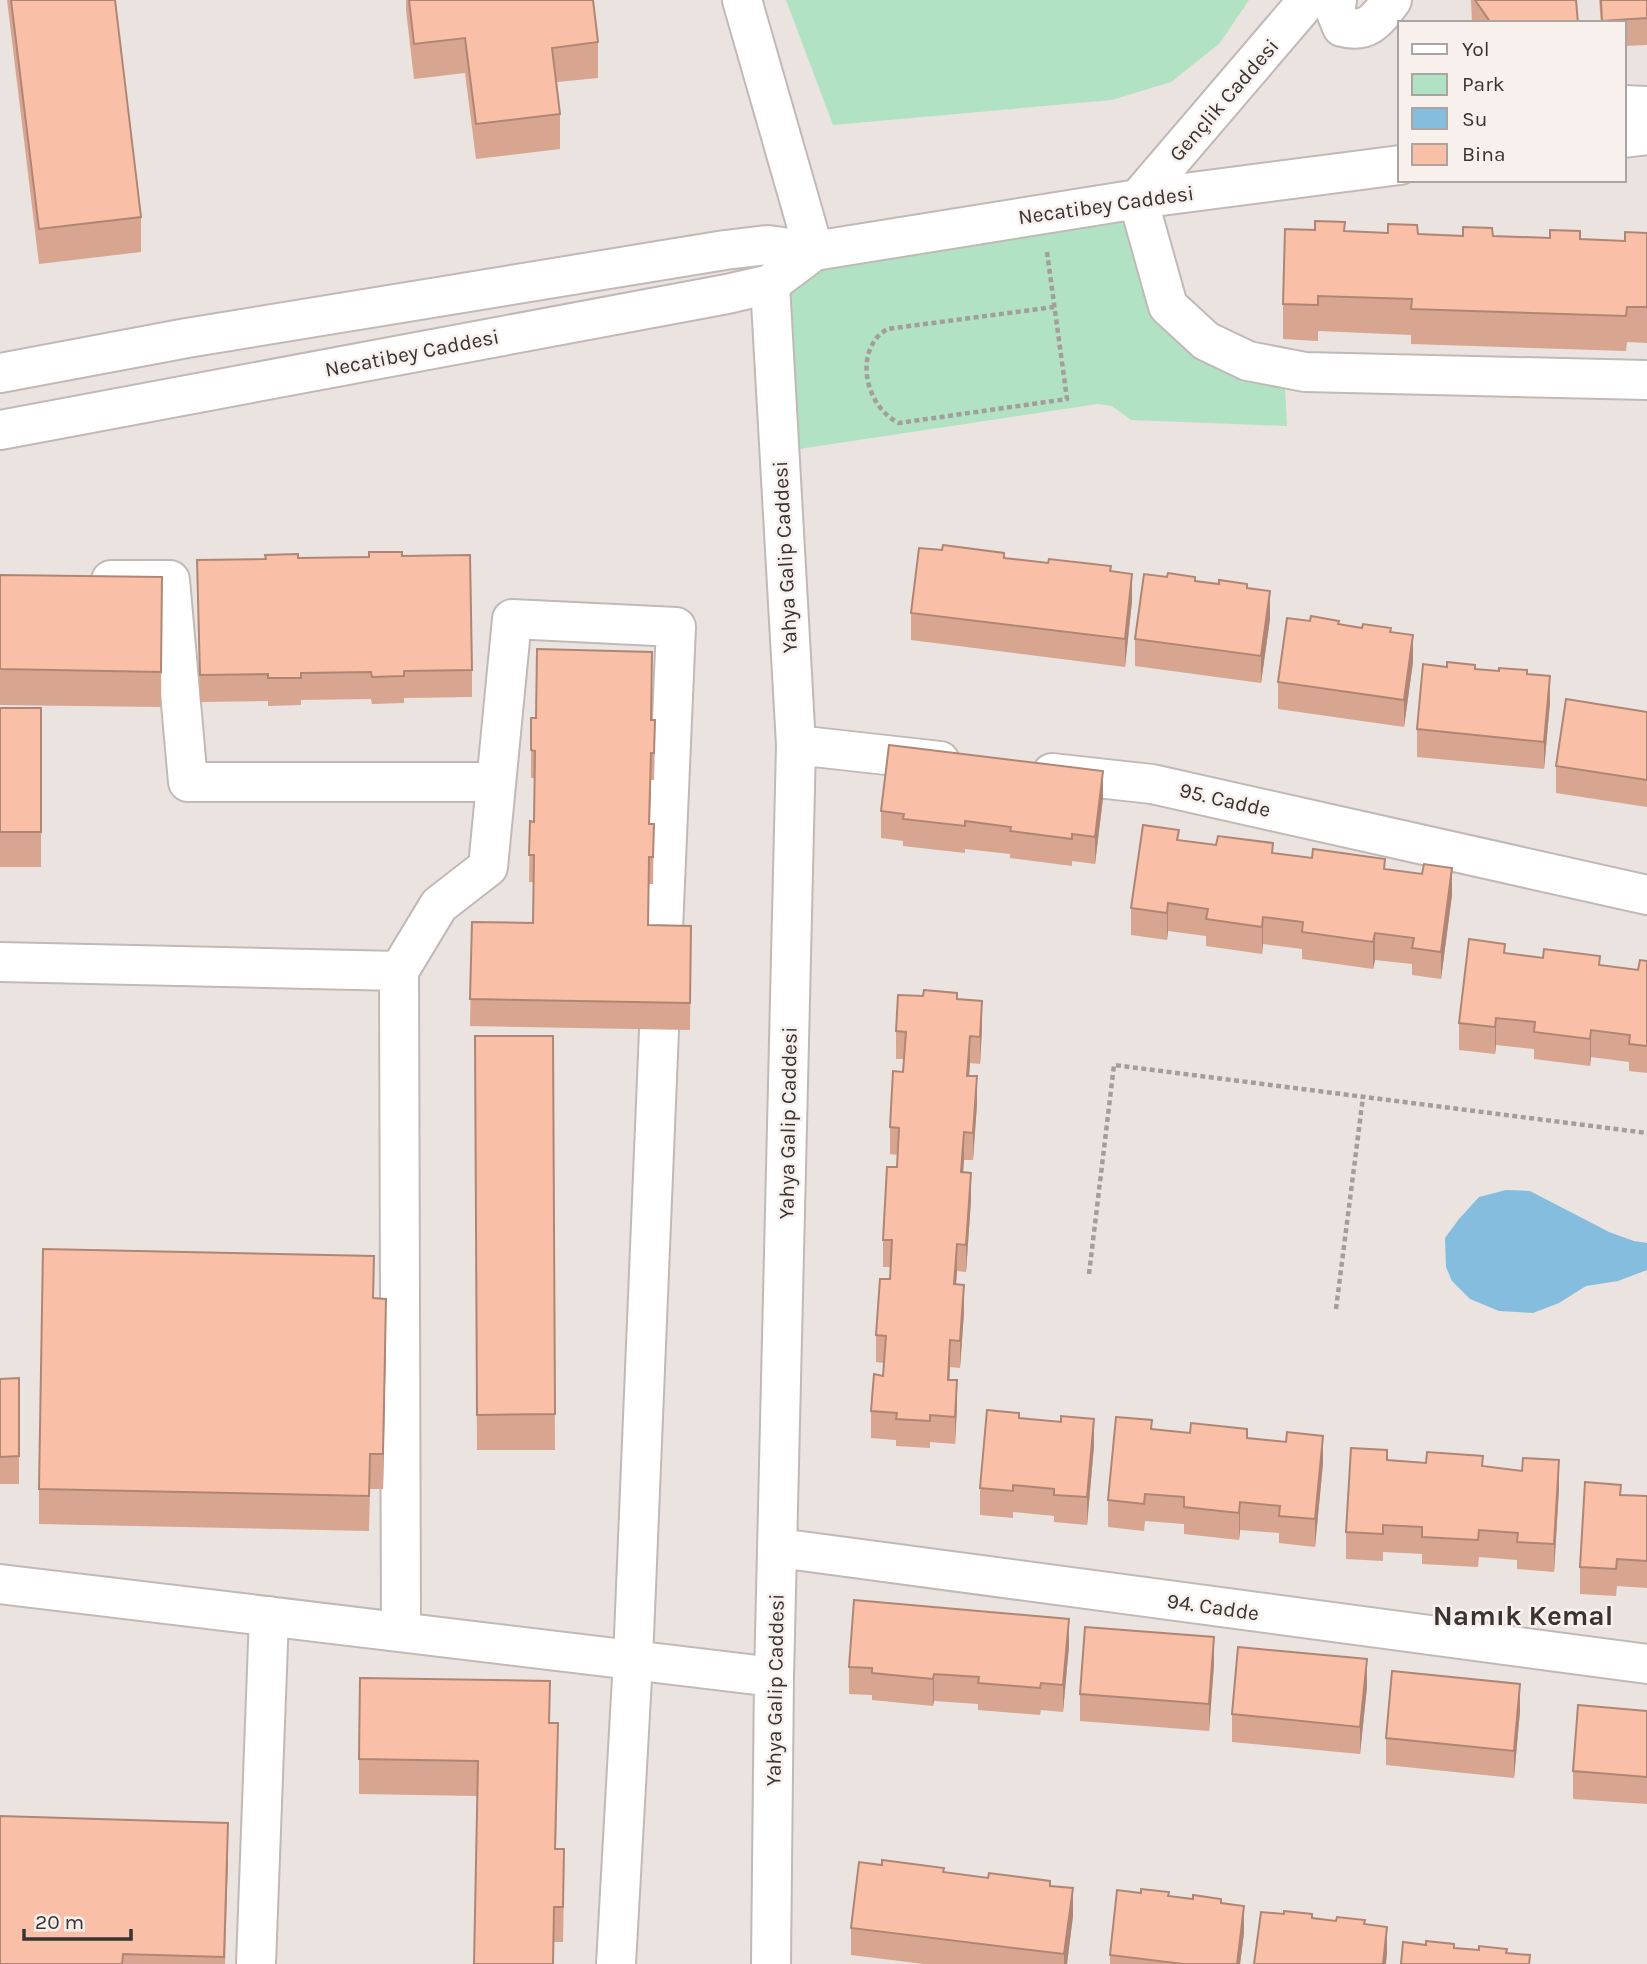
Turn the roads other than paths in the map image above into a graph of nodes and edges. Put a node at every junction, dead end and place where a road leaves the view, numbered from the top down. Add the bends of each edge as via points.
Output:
1 (742, 0) edge
2 (1308, 0) edge
3 (1337, 0) edge
4 (1392, 0) edge
5 (1411, 0) edge
6 (1408, 21) edge
7 (1626, 105) edge
8 (1647, 106) edge
9 (1647, 135) edge
10 (1626, 138) edge
11 (1398, 165) edge
12 (1138, 199) junction
13 (814, 251) junction
14 (770, 284) junction
15 (0, 373) edge
16 (1647, 380) edge
17 (0, 430) edge
18 (79, 581) edge
19 (796, 745) junction
20 (974, 765) edge
21 (1015, 769) edge
22 (496, 782) junction
23 (1647, 895) edge
24 (663, 953) edge
25 (0, 962) edge
26 (399, 971) junction
27 (659, 1030) edge
28 (779, 1548) junction
29 (0, 1584) edge
30 (269, 1616) junction
31 (401, 1632) junction
32 (632, 1660) junction
33 (1647, 1664) edge
34 (774, 1677) junction
35 (256, 1964) edge
36 (616, 1964) edge
37 (771, 1964) edge

1 - 13 street
2 - 12 street, Gençlik Caddesi
3 - 4 street via 1335,10 1342,27 1357,31 1371,25
5 - 6 street
7 - 8 street
9 - 10 street
11 - 12 street, Necatibey Caddesi
12 - 13 street, Necatibey Caddesi
12 - 16 street via 1168,306 1206,341 1248,361 1305,372
13 - 14 street, Necatibey Caddesi
13 - 15 street, Necatibey Caddesi via 768,245 725,250
14 - 17 street, Necatibey Caddesi
14 - 19 street, Yahya Galip Caddesi
18 - 22 street via 170,580 188,782
19 - 20 street
19 - 28 street, Yahya Galip Caddesi
21 - 23 street, 95. Cadde via 1152,784
22 - 24 street via 512,619 676,627
22 - 26 street via 488,867 439,905
25 - 26 street
26 - 31 street
27 - 32 street
28 - 33 street, 94. Cadde
28 - 34 street, Yahya Galip Caddesi
29 - 30 street
30 - 31 street
30 - 35 street
31 - 32 street
32 - 34 street
32 - 36 street
34 - 37 street, Yahya Galip Caddesi

